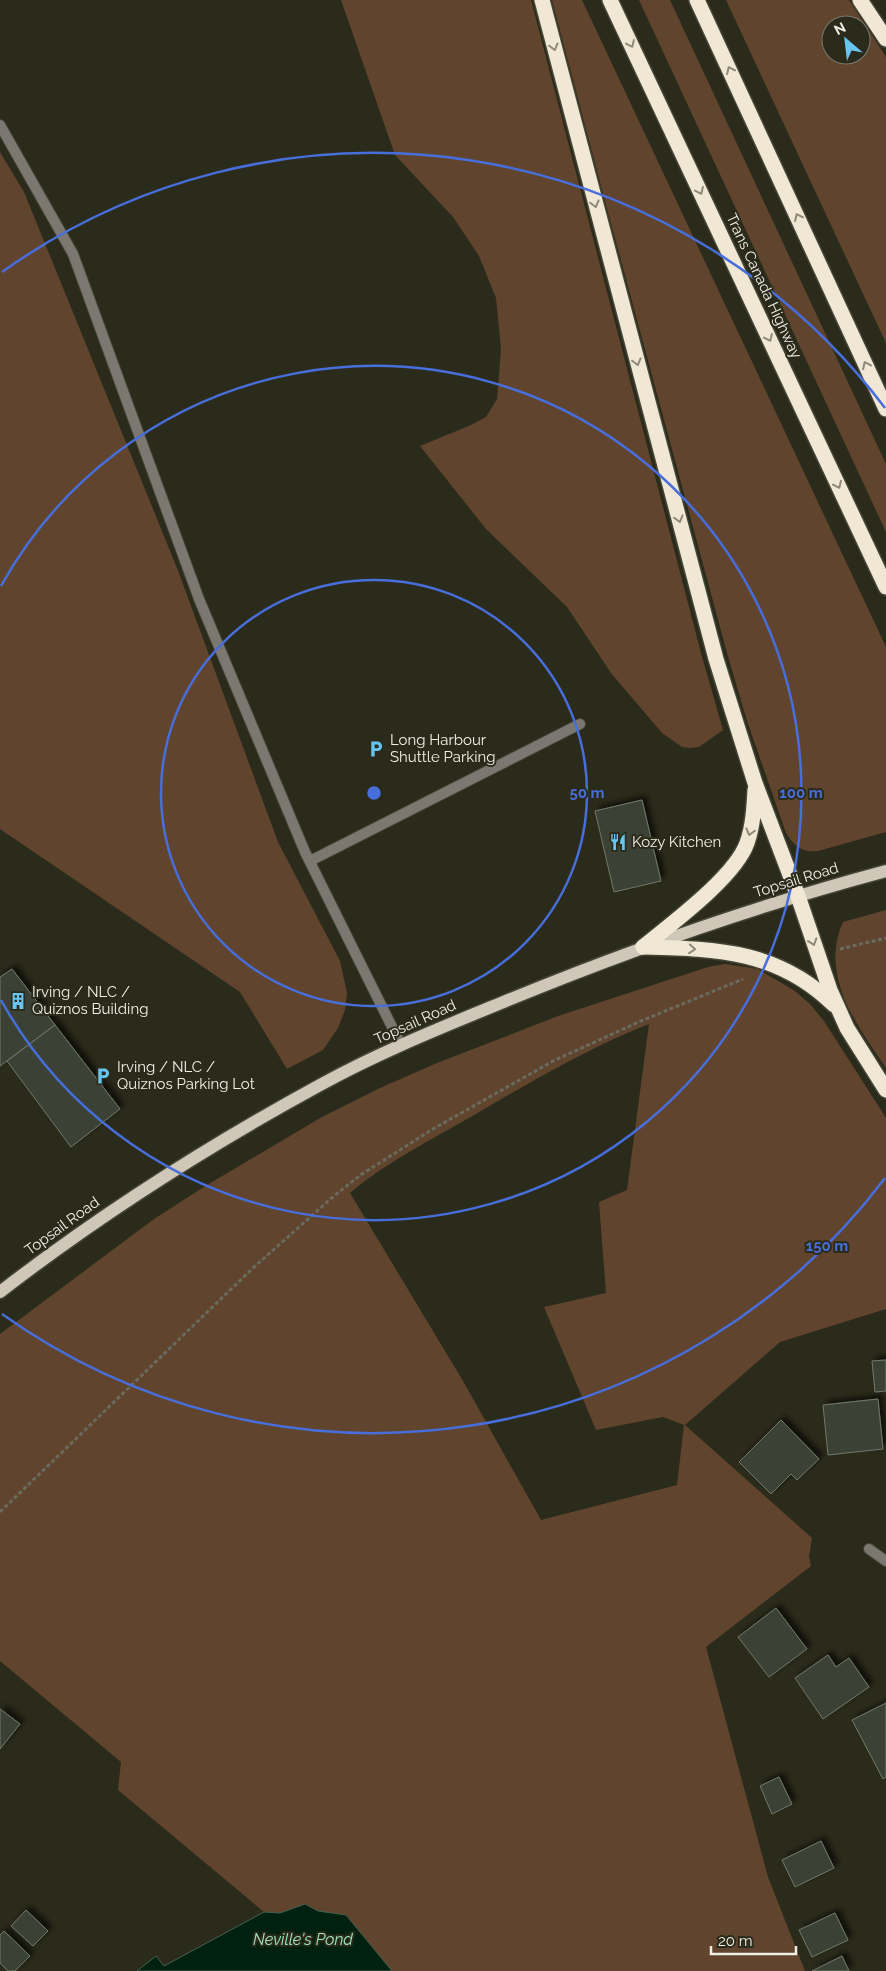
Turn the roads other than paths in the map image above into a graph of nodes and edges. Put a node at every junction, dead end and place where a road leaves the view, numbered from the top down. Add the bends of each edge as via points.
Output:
1 (542, 0) edge
2 (610, 0) edge
3 (697, 0) edge
4 (860, 0) edge
5 (886, 39) edge
6 (0, 125) edge
7 (886, 409) edge
8 (886, 587) edge
9 (580, 724) dead end
10 (755, 783) junction
11 (310, 861) junction
12 (886, 871) edge
13 (798, 896) junction
14 (643, 947) junction
15 (838, 1010) junction
16 (401, 1045) junction
17 (886, 1090) edge
18 (0, 1292) edge
19 (869, 1549) dead end
20 (886, 1561) edge

1 -> 10 highway via 716,659
2 -> 8 highway, Trans Canada Highway
7 -> 3 highway
4 - 5 highway
6 - 11 street via 73,254 200,599
9 - 11 street
10 - 13 highway
10 -> 14 highway via 752,825 738,859 707,893
11 - 16 street
12 - 13 main road, Topsail Road
13 - 14 main road, Topsail Road
13 -> 15 highway
14 -> 15 highway via 726,952 778,966 815,988
14 - 16 main road, Topsail Road
15 - 17 highway
16 - 18 main road, Topsail Road via 322,1084 199,1154 112,1211
19 - 20 street

